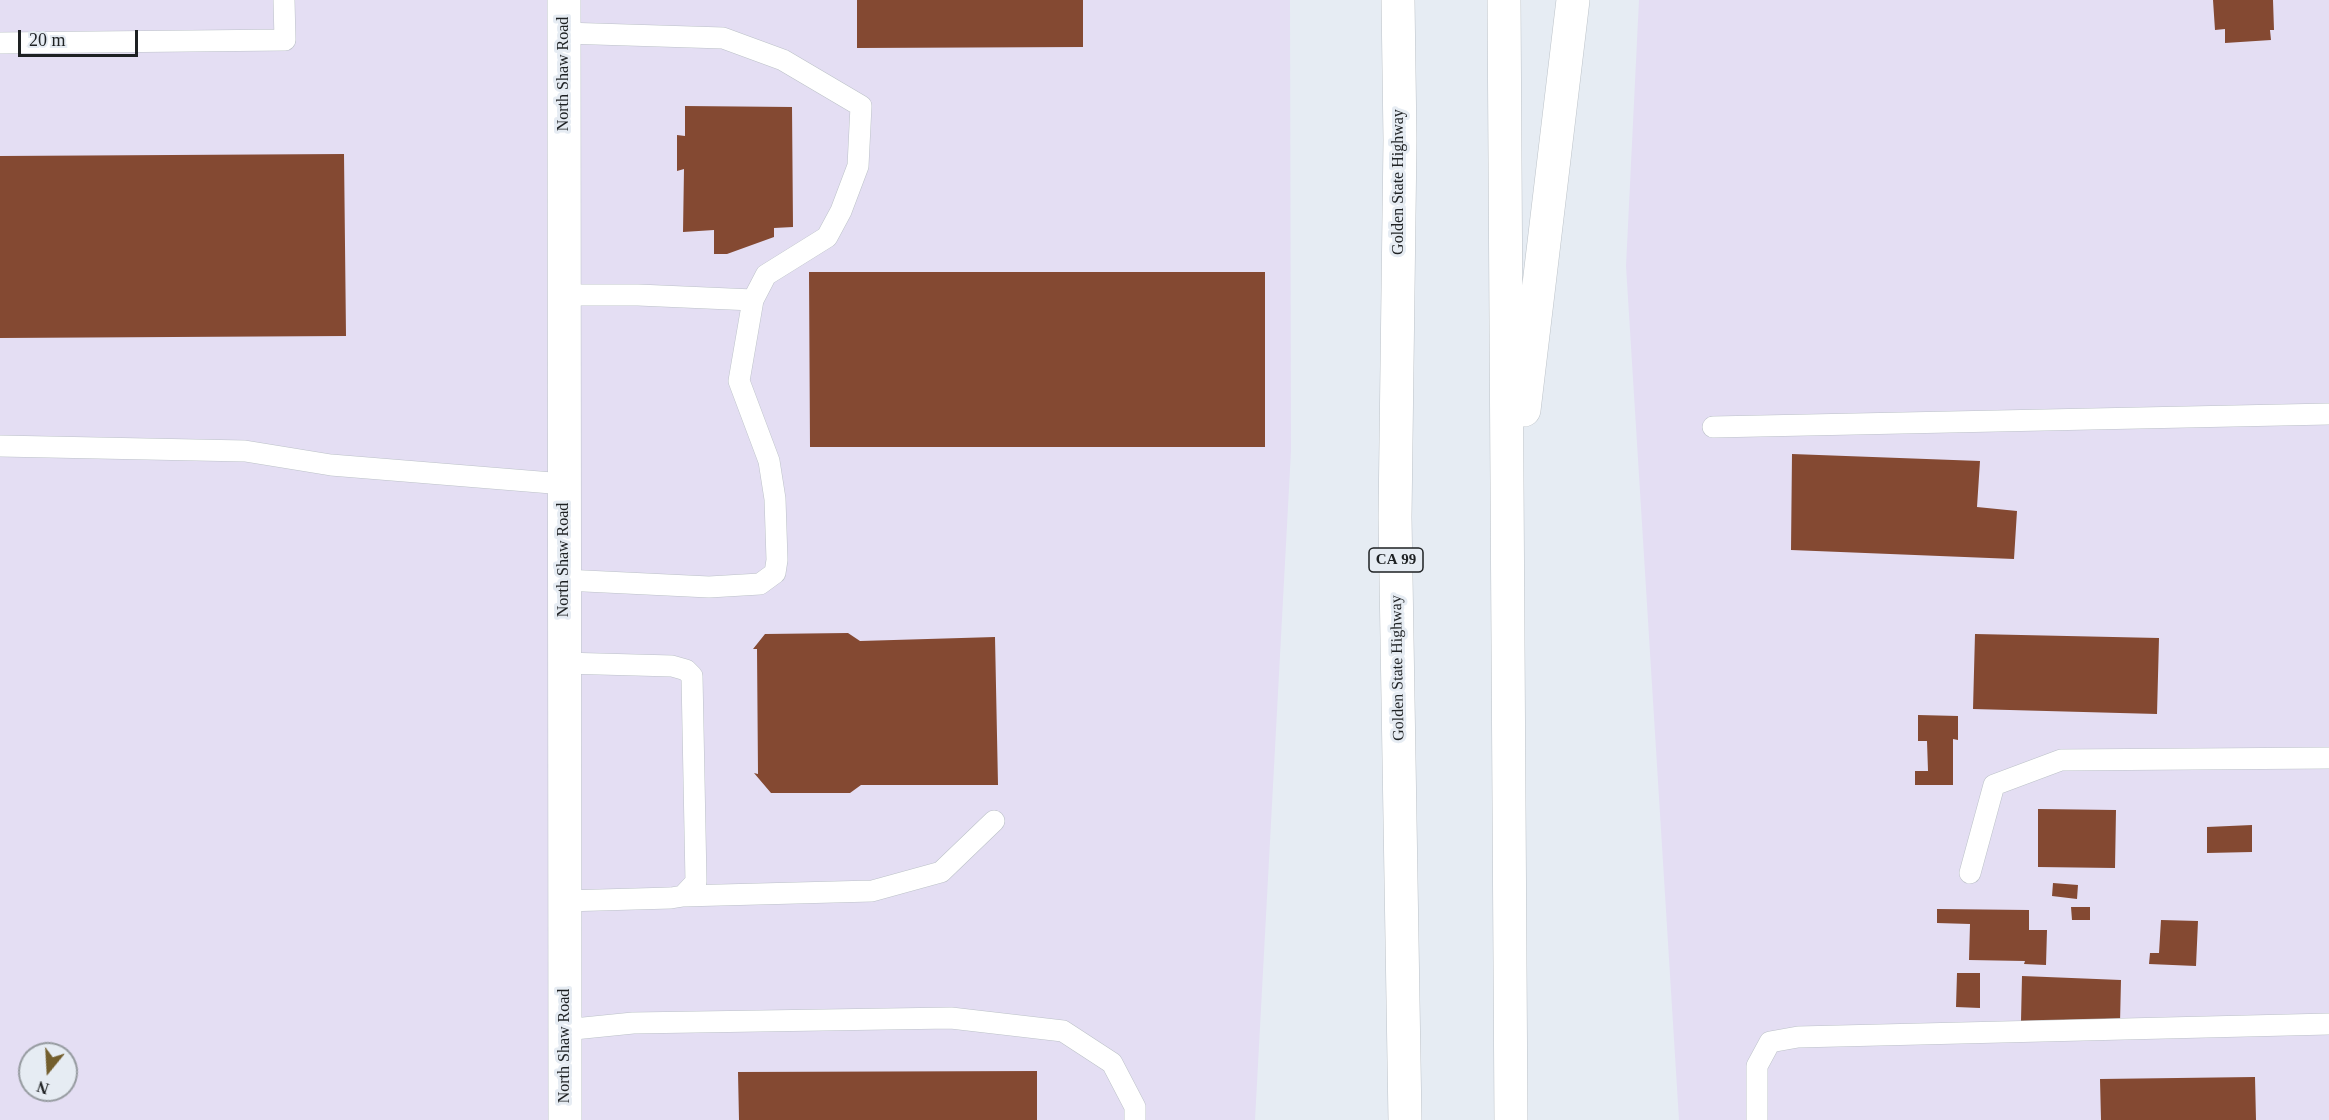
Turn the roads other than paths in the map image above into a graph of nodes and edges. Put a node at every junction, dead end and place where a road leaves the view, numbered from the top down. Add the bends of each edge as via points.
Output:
1 (284, 0) edge
2 (564, 0) edge
3 (1388, 0) edge
4 (1398, 0) edge
5 (1504, 0) edge
6 (1573, 0) edge
7 (564, 33) junction
8 (0, 43) edge
9 (1400, 140) junction
10 (564, 295) junction
11 (753, 300) junction
12 (2329, 414) edge
13 (1713, 427) dead end
14 (0, 446) edge
15 (564, 484) junction
16 (1507, 549) junction
17 (564, 579) junction
18 (563, 663) junction
19 (2329, 758) edge
20 (994, 820) dead end
21 (1970, 873) dead end
22 (683, 896) junction
23 (564, 901) junction
24 (2329, 1024) edge
25 (564, 1030) junction
26 (565, 1120) edge
27 (1135, 1120) edge
28 (1405, 1120) edge
29 (1511, 1120) edge
30 (1757, 1120) edge

1 - 8 lane via 285,40
2 - 7 main road, North Shaw Road
3 - 9 main road
4 - 9 main road, Golden State Highway / CA 99
5 - 16 main road
6 - 16 main road
7 - 10 main road, North Shaw Road
7 - 11 lane via 723,38 783,60 861,106 858,166 836,220 826,237 766,275
9 - 28 main road, Golden State Highway / CA 99 via 1395,517
10 - 11 lane
10 - 15 main road, North Shaw Road
11 - 17 lane via 739,381 769,461 775,499 775,573 760,584 710,587
12 - 13 lane
14 - 15 lane via 245,451 331,465
15 - 17 main road, North Shaw Road
16 - 29 main road
17 - 18 main road, North Shaw Road
18 - 22 lane via 672,666 692,676 696,882
18 - 23 main road, North Shaw Road
19 - 21 lane via 2061,760 1994,785
20 - 22 lane via 941,872 872,891
22 - 23 lane
23 - 25 main road, North Shaw Road
24 - 30 lane via 1780,1040 1770,1042 1757,1066
25 - 26 main road, North Shaw Road
25 - 27 lane via 633,1023 951,1018 1063,1031 1112,1063 1136,1107

